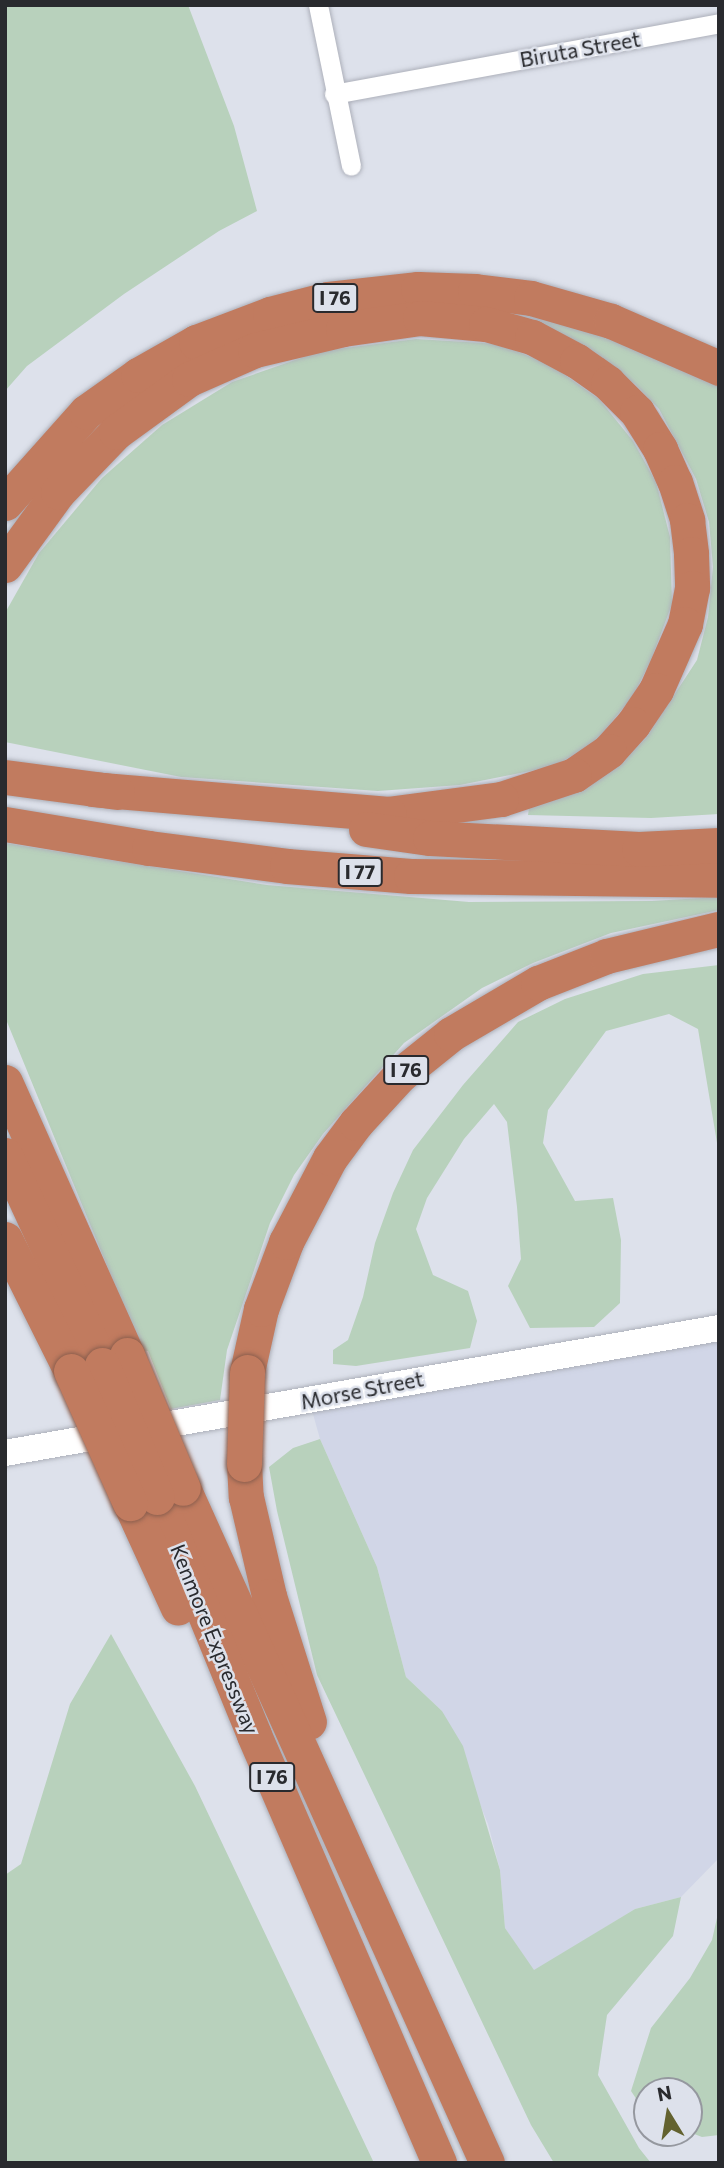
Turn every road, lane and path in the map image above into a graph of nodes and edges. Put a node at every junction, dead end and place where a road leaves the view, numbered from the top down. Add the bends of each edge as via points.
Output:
1 (318, 5) edge
2 (719, 23) edge
3 (334, 93) junction
4 (351, 166) dead end
5 (719, 368) edge
6 (5, 503) edge
7 (5, 565) edge
8 (5, 777) edge
9 (93, 789) junction
10 (5, 824) edge
11 (719, 845) edge
12 (719, 880) edge
13 (719, 929) edge
14 (5, 1082) edge
15 (5, 1155) edge
16 (5, 1239) edge
17 (719, 1328) edge
18 (100, 1364) junction
19 (5, 1453) edge
20 (157, 1496) junction
21 (361, 1882) junction
22 (439, 2163) edge
23 (487, 2163) edge

1 - 3 street
2 - 3 street, Biruta Street
3 - 4 street
5 - 6 highway, I 76 via 611,321 531,298 475,290 418,289 328,299 270,314 196,342 138,375 86,412
7 - 9 highway via 58,492 116,432 189,379 255,349 343,328 420,318 486,324 532,337 577,361 638,412 675,482 691,554 692,588 685,624 656,690 633,724 609,751 574,775 501,799 389,814
8 - 9 highway, I 77
9 - 11 highway, I 77 via 430,838 639,849
10 - 12 highway, I 77 via 149,848 356,872
13 - 21 highway, I 76, bridge via 607,956 538,983 483,1013 400,1075 363,1114 330,1158 286,1242 261,1309 247,1372 246,1497 268,1596
14 - 18 highway
15 - 18 highway
16 - 18 highway
17 - 19 street, Morse Street
18 - 20 highway, bridge
18 - 20 highway, bridge
20 - 21 highway
20 - 22 highway via 278,1825 392,2056
21 - 23 highway, I 76

